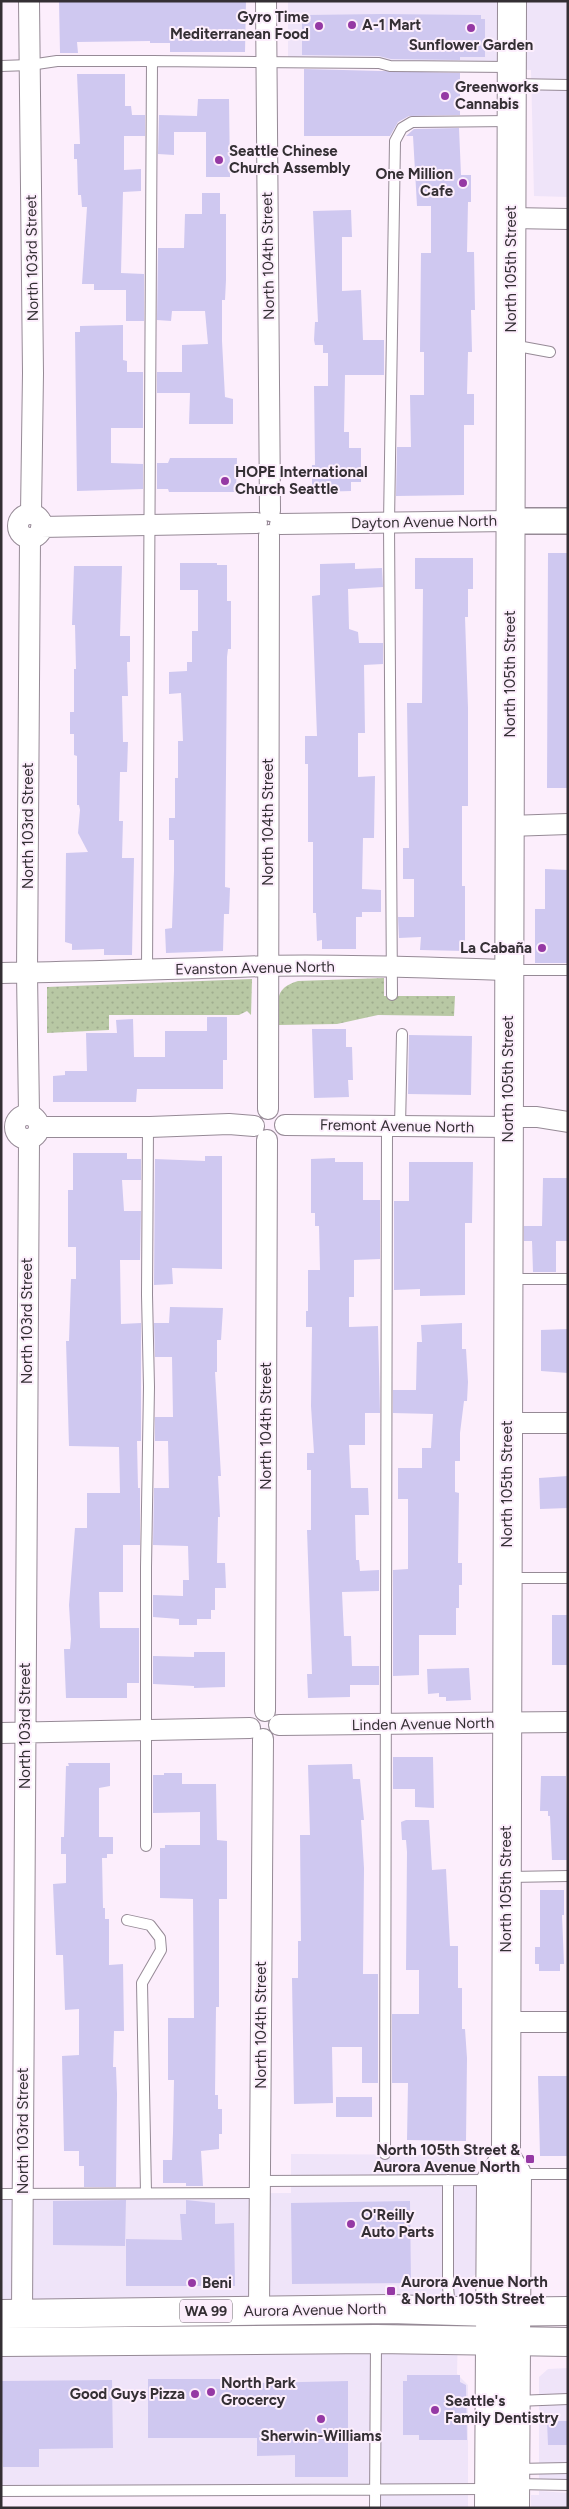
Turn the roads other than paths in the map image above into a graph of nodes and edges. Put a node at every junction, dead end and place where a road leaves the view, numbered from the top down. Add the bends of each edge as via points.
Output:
1 (29, 1) edge
2 (266, 1) edge
3 (512, 1) edge
4 (152, 61) junction
5 (266, 61) junction
6 (1, 66) edge
7 (30, 66) junction
8 (511, 75) junction
9 (568, 85) edge
10 (511, 121) junction
11 (511, 218) junction
12 (568, 219) edge
13 (511, 345) junction
14 (550, 352) dead end
15 (511, 521) junction
16 (568, 521) edge
17 (269, 523) junction
18 (389, 523) junction
19 (24, 526) edge
20 (148, 526) junction
21 (568, 824) edge
22 (509, 826) junction
23 (267, 966) junction
24 (392, 966) junction
25 (509, 970) junction
26 (568, 970) edge
27 (147, 971) junction
28 (27, 972) junction
29 (1, 973) edge
30 (392, 995) dead end
31 (402, 1034) dead end
32 (268, 1109) junction
33 (564, 1121) edge
34 (508, 1122) junction
35 (285, 1125) junction
36 (394, 1126) junction
37 (23, 1127) edge
38 (148, 1127) junction
39 (260, 1133) junction
40 (508, 1279) junction
41 (568, 1279) edge
42 (507, 1423) junction
43 (568, 1423) edge
44 (507, 1578) junction
45 (568, 1578) edge
46 (272, 1718) junction
47 (506, 1722) junction
48 (568, 1722) edge
49 (385, 1725) junction
50 (147, 1730) junction
51 (1, 1732) edge
52 (25, 1733) junction
53 (257, 1734) junction
54 (146, 1846) dead end
55 (506, 1876) junction
56 (568, 1876) edge
57 (128, 1920) dead end
58 (505, 2022) junction
59 (568, 2022) edge
60 (384, 2154) dead end
61 (505, 2170) junction
62 (568, 2174) edge
63 (448, 2180) junction
64 (260, 2187) junction
65 (146, 2193) junction
66 (1, 2194) edge
67 (23, 2194) junction
68 (259, 2310) junction
69 (450, 2310) junction
70 (568, 2311) edge
71 (504, 2312) junction
72 (11, 2314) edge
73 (376, 2339) junction
74 (1, 2342) edge
75 (504, 2342) junction
76 (568, 2342) edge
77 (568, 2399) edge
78 (515, 2401) junction
79 (568, 2468) edge
80 (568, 2485) edge
81 (376, 2489) junction
82 (1, 2491) edge
83 (504, 2492) edge
84 (376, 2508) edge

1 - 7 street, North 103rd Street
2 - 5 street, North 104th Street
3 - 8 main road, North 105th Street
4 - 5 lane
4 - 7 lane via 57,61
4 - 20 lane
5 - 8 lane via 379,63
5 - 17 street, North 104th Street
6 - 7 lane
7 - 19 street, North 103rd Street via 33,373
8 - 9 lane
8 - 10 main road, North 105th Street
10 - 11 main road, North 105th Street
10 - 18 lane via 412,122 402,128 395,141
11 - 12 street
11 - 13 main road, North 105th Street
13 - 14 lane
13 - 15 main road, North 105th Street
15 - 16 street, Dayton Avenue North
15 - 18 street, Dayton Avenue North
15 - 22 main road, North 105th Street
17 - 18 street, Dayton Avenue North
17 - 20 street, Dayton Avenue North
17 - 23 street, North 104th Street
18 - 24 lane
19 - 20 street, Dayton Avenue North
19 - 28 street, North 103rd Street
20 - 27 lane
21 - 22 street
22 - 25 main road, North 105th Street
23 - 24 street, Evanston Avenue North
23 - 27 street, Evanston Avenue North
23 - 32 street, North 104th Street
24 - 25 street, Evanston Avenue North
24 - 30 lane
25 - 26 lane
25 - 34 main road, North 105th Street
27 - 28 street, Evanston Avenue North
28 - 29 street, Evanston Avenue North
28 - 37 street, North 103rd Street
31 - 36 lane
32 - 35 street via 280,1112
32 - 39 street via 256,1115
33 - 34 street, Fremont Avenue North via 537,1117
34 - 36 street, Fremont Avenue North
34 - 40 main road, North 105th Street
35 - 36 street, Fremont Avenue North
35 - 39 street via 280,1136
36 - 49 lane
37 - 38 street
37 - 52 street, North 103rd Street
38 - 39 street via 229,1124
38 - 50 lane
39 - 46 street, North 104th Street
40 - 41 lane
40 - 42 main road, North 105th Street
42 - 43 street
42 - 44 main road, North 105th Street
44 - 45 lane
44 - 47 main road, North 105th Street
46 - 49 street, Linden Avenue North
46 - 53 street via 254,1715
47 - 48 street, Linden Avenue North
47 - 49 street, Linden Avenue North
47 - 55 main road, North 105th Street
49 - 60 lane
50 - 52 street
50 - 53 street
50 - 54 lane
51 - 52 street
52 - 67 street, North 103rd Street
53 - 64 street, North 104th Street
55 - 56 lane
55 - 58 main road, North 105th Street
57 - 65 lane via 150,1925 160,1938 160,1950 142,1983
58 - 59 street
58 - 61 main road, North 105th Street
61 - 62 lane
61 - 63 lane
61 - 71 main road, North 105th Street
63 - 64 lane
63 - 69 lane
64 - 65 lane
64 - 68 street, North 104th Street
65 - 67 lane
66 - 67 lane
67 - 72 street, North 103rd Street
68 - 69 main road, Aurora Avenue North / WA 99
68 - 72 main road, Aurora Avenue North / WA 99
69 - 71 main road, Aurora Avenue North / WA 99
70 - 71 main road, Aurora Avenue North / WA 99
71 - 75 main road, North 105th Street
73 - 74 main road, Aurora Avenue North / WA 99
73 - 75 main road, Aurora Avenue North / WA 99
73 - 81 lane
75 - 76 main road, Aurora Avenue North / WA 99
75 - 78 main road
75 - 83 main road
77 - 78 lane
78 - 83 main road
79 - 83 lane
80 - 83 lane
81 - 82 lane
81 - 83 lane
81 - 84 lane

